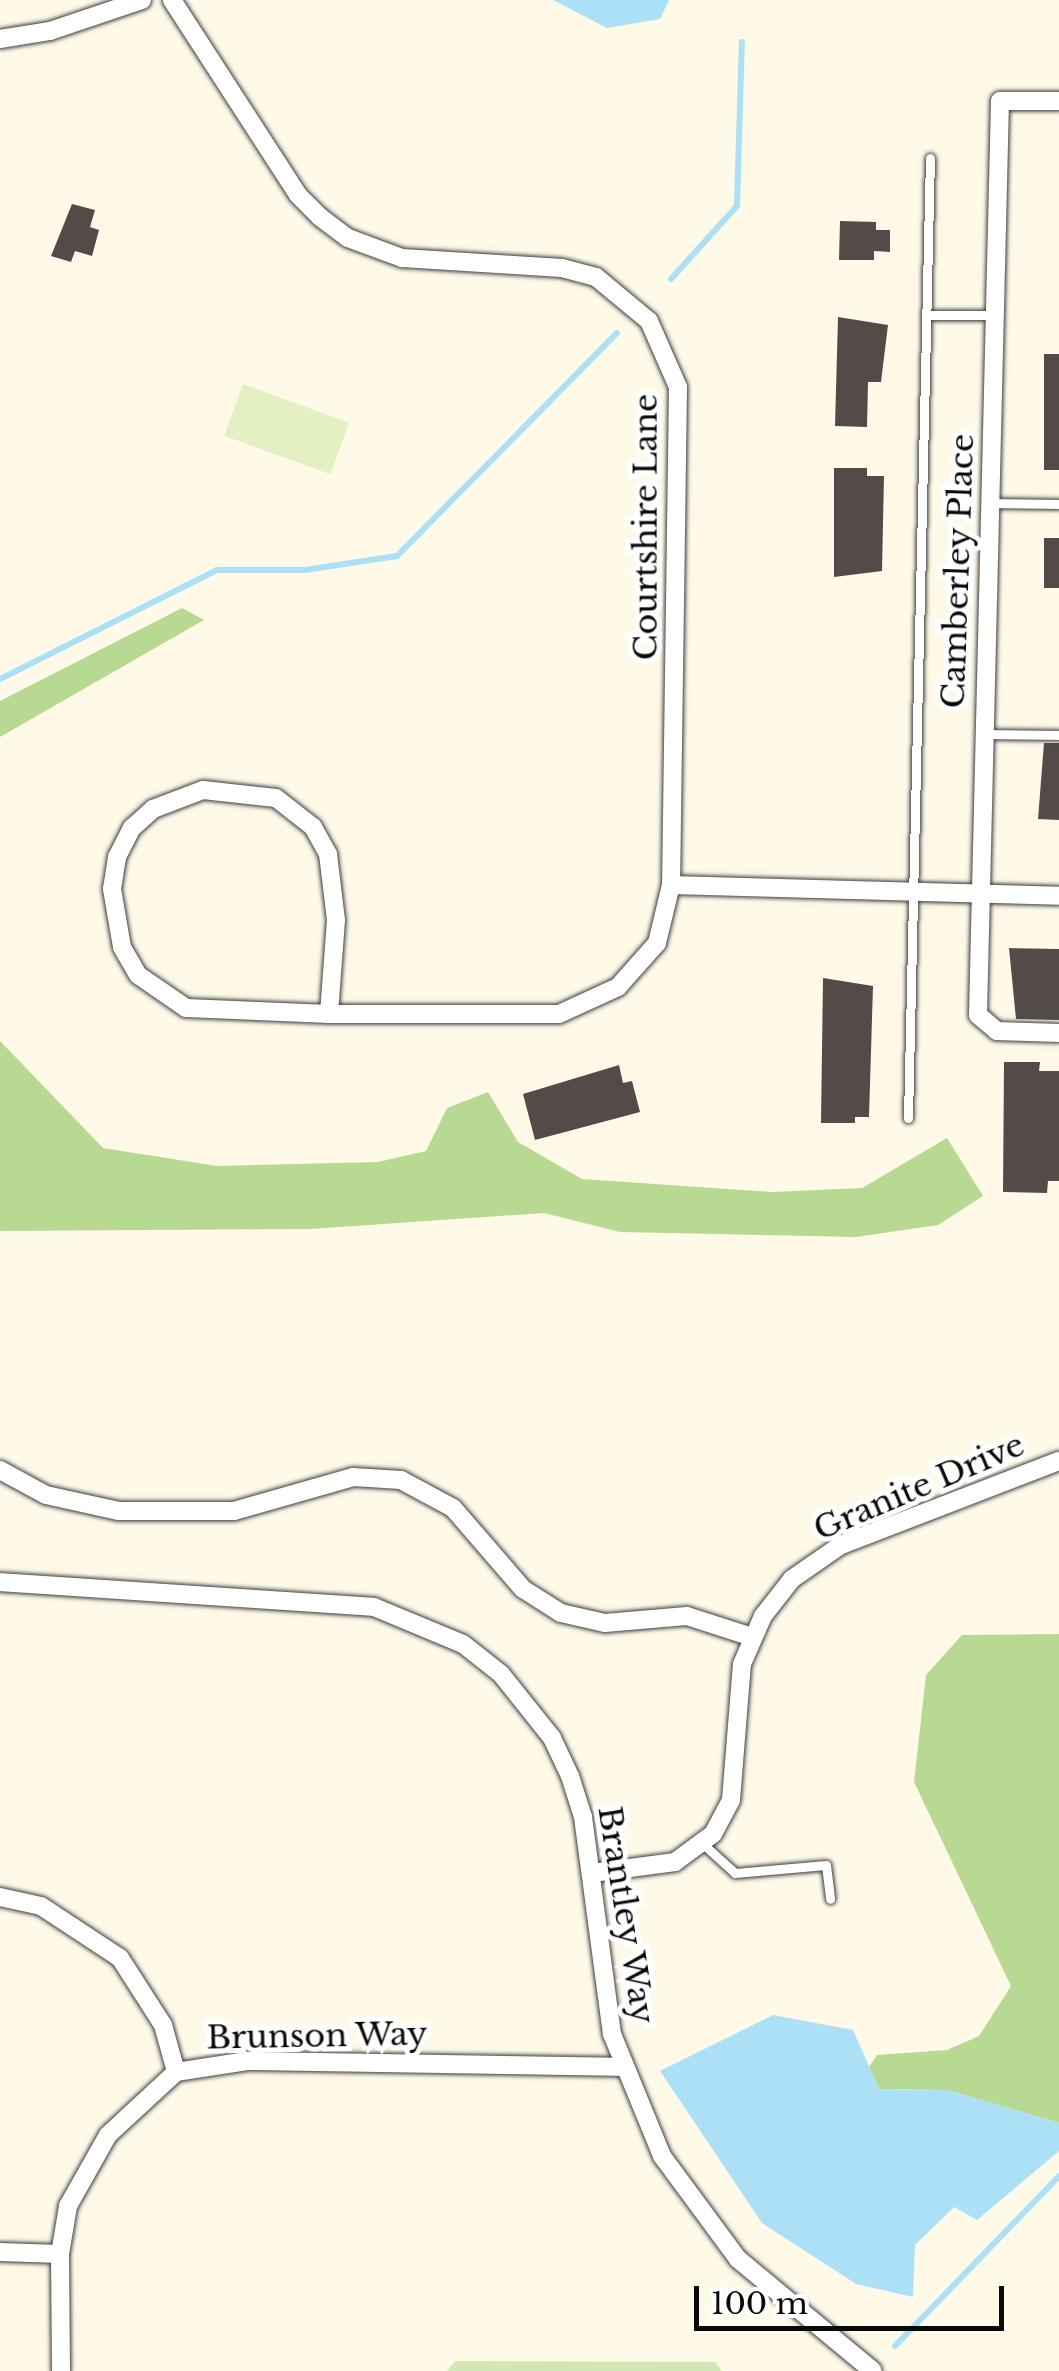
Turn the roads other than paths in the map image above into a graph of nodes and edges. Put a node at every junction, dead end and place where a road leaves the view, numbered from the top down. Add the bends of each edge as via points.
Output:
1 (142, 0) edge
2 (172, 0) edge
3 (0, 39) edge
4 (1059, 101) edge
5 (930, 158) dead end
6 (994, 314) junction
7 (930, 315) junction
8 (990, 503) junction
9 (1059, 504) edge
10 (983, 734) junction
11 (1059, 735) edge
12 (671, 885) junction
13 (916, 892) junction
14 (978, 894) junction
15 (1059, 896) edge
16 (329, 1014) junction
17 (1059, 1033) edge
18 (908, 1118) dead end
19 (1059, 1461) edge
20 (0, 1470) edge
21 (0, 1582) edge
22 (752, 1637) junction
23 (703, 1844) junction
24 (592, 1874) junction
25 (0, 1897) edge
26 (830, 1899) dead end
27 (621, 2066) junction
28 (176, 2072) junction
29 (0, 2252) edge
30 (60, 2254) junction
31 (61, 2371) edge
32 (873, 2371) edge

1 - 3 street via 50,31
2 - 12 street, Courtshire Lane via 298,195 348,238 402,258 562,268 596,277 625,295 667,351 678,387 682,455
4 - 6 street, Camberley Place via 1000,100
5 - 7 lane, Camberley Place
6 - 7 lane
6 - 8 street, Camberley Place
7 - 13 lane, Camberley Place
8 - 9 lane
8 - 10 street, Camberley Place
10 - 11 lane
10 - 14 street, Camberley Place
12 - 13 street
12 - 16 street, Courtshire Lane via 657,943 618,987 589,1005 516,1018
13 - 14 street
13 - 18 lane, Camberley Place
14 - 15 street
14 - 17 street, Camberley Place via 978,1015 997,1031
16 - 16 street, Courtshire Lane via 220,1012 160,996 138,975 113,916 117,857 132,828 178,796 227,788 276,798 304,819 328,854 334,880
19 - 22 street, Granite Drive via 841,1545 792,1580
20 - 22 street via 46,1494 119,1511 234,1511 352,1478 402,1480 453,1508 523,1590 561,1614 605,1623 687,1616
21 - 24 street, Brantley Way via 326,1600 419,1622 501,1674 552,1738 583,1817
22 - 23 street, Granite Drive via 738,1689 730,1800
23 - 24 street via 665,1864
23 - 26 lane via 735,1873 826,1864
24 - 27 street, Brantley Way
25 - 28 street via 41,1906 120,1958 163,2025
27 - 28 street, Brunson Way via 247,2061
27 - 32 street, Brantley Way via 662,2156 704,2220 738,2259
28 - 30 street, Brunson Way via 108,2135 83,2170
29 - 30 street
30 - 31 street, Brunson Way

